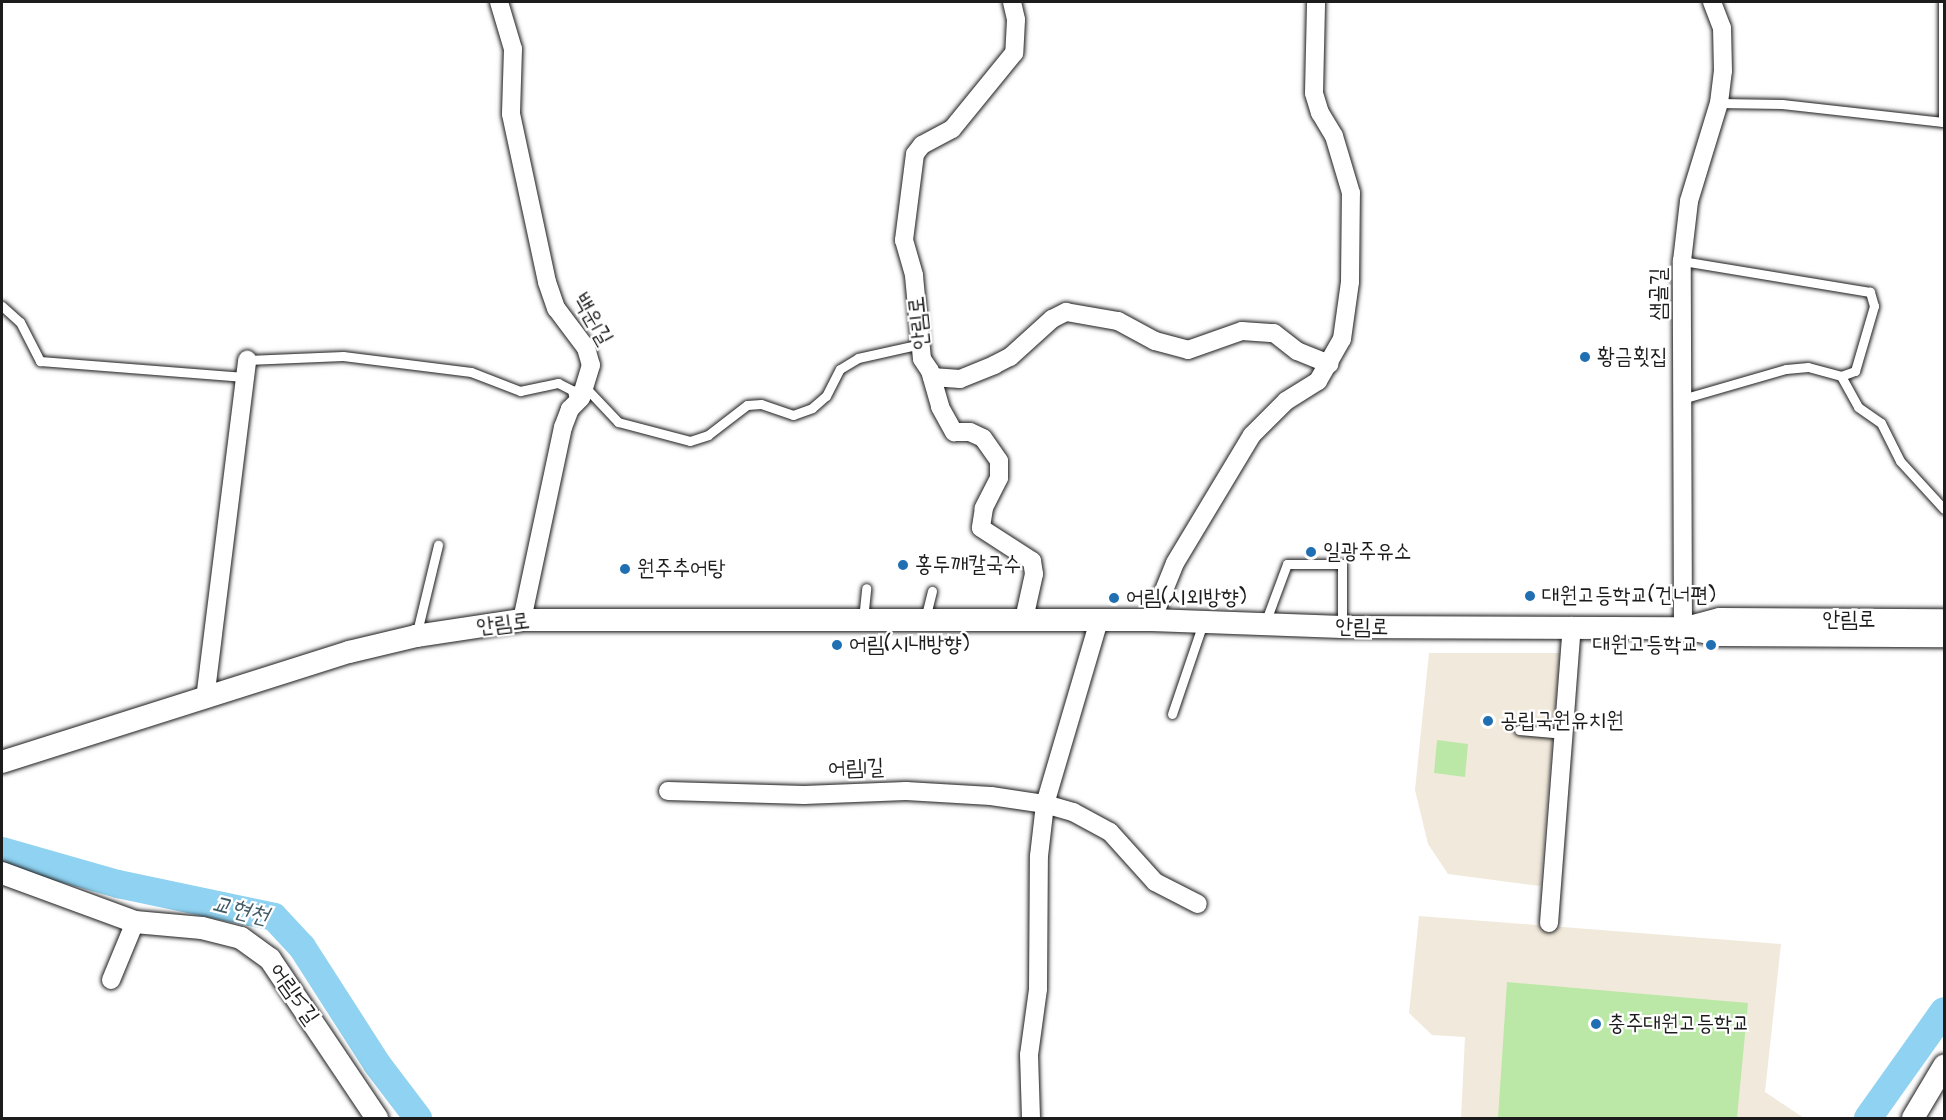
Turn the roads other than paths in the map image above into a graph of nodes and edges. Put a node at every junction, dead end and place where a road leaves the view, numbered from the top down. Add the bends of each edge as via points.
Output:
1 (500, 2) edge
2 (1011, 2) edge
3 (1316, 2) edge
4 (1712, 2) edge
5 (1943, 2) edge
6 (1719, 103) junction
7 (1682, 261) junction
8 (2, 306) edge
9 (921, 344) junction
10 (1330, 364) junction
11 (246, 368) junction
12 (1841, 376) junction
13 (932, 377) junction
14 (586, 388) junction
15 (1682, 399) junction
16 (575, 404) junction
17 (1944, 509) edge
18 (438, 546) dead end
19 (866, 588) dead end
20 (932, 591) dead end
21 (863, 618) junction
22 (926, 619) junction
23 (1024, 619) junction
24 (522, 620) junction
25 (1099, 620) junction
26 (1152, 620) junction
27 (1944, 620) edge
28 (1203, 623) junction
29 (1264, 626) junction
30 (1572, 626) junction
31 (1342, 627) junction
32 (1683, 628) junction
33 (416, 636) junction
34 (1944, 636) edge
35 (205, 699) junction
36 (1172, 714) dead end
37 (1519, 730) dead end
38 (1565, 734) junction
39 (2, 762) edge
40 (668, 791) dead end
41 (1045, 804) junction
42 (2, 873) edge
43 (1198, 904) dead end
44 (135, 922) junction
45 (1549, 923) dead end
46 (111, 980) dead end
47 (1944, 1066) edge
48 (377, 1119) edge
49 (1031, 1119) edge
50 (1913, 1119) edge

1 - 14 street, 백운1길 via 513,49 514,134 556,308 586,348 591,365
2 - 9 street, 안림로 via 1016,20 1014,53 952,129 922,145 915,154 904,240 914,276
3 - 10 street via 1314,93 1334,136 1350,192 1347,313 1342,339
4 - 6 street, 샘골길 via 1722,28
5 - 6 lane via 1943,122 1782,104
6 - 7 street, 샘골길 via 1689,201
7 - 12 lane via 1870,292 1874,306 1854,371
7 - 15 street, 샘골길
8 - 11 lane via 20,322 40,361
9 - 13 street, 안림로 via 922,359
9 - 14 lane via 858,358 840,369 826,396 812,408 794,415 761,404 747,405 708,435 690,441 618,422
10 - 13 street via 1297,351 1274,333 1242,331 1188,350 1155,341 1118,321 1066,312 1052,319 1010,357 994,365 960,379
10 - 26 street via 1318,381 1286,401 1252,435 1175,562
11 - 16 lane via 343,356 471,372 520,391 558,383 572,390
11 - 35 street
12 - 15 lane via 1808,368 1786,369
12 - 17 lane via 1858,407 1881,423 1900,461
13 - 23 street, 안림로 via 948,426 954,432 970,432 983,438 999,461 999,478 984,508 981,528 1032,561 1034,573
14 - 16 street, 백운1길
15 - 32 street, 샘골길
16 - 24 street, 백운1길 via 563,427
18 - 33 lane
19 - 21 lane
20 - 22 lane
21 - 22 street, 안림로
21 - 24 street, 안림로
22 - 23 street, 안림로
23 - 25 street, 안림로
24 - 33 street, 안림로
25 - 26 street, 안림로
25 - 41 street
26 - 28 street, 안림로
27 - 32 street, 안림로 via 1720,619
28 - 29 street, 안림로
28 - 36 lane
29 - 31 street, 안림로
29 - 31 lane via 1287,564 1341,564
30 - 31 street, 안림로
30 - 32 street, 안림로
30 - 38 street
32 - 34 street, 안림로 via 1719,635
33 - 35 street, 안림로 via 349,652
35 - 39 street, 안림로
37 - 38 lane
38 - 45 street
40 - 41 street, 어림1길 via 804,795 906,791
41 - 43 street, 어림1길 via 1073,812 1110,832 1155,882
41 - 49 street via 1039,856 1038,989 1029,1055
42 - 44 street, 어림5길
44 - 46 street
44 - 48 street, 어림5길 via 202,928 241,938 270,959
47 - 50 street

